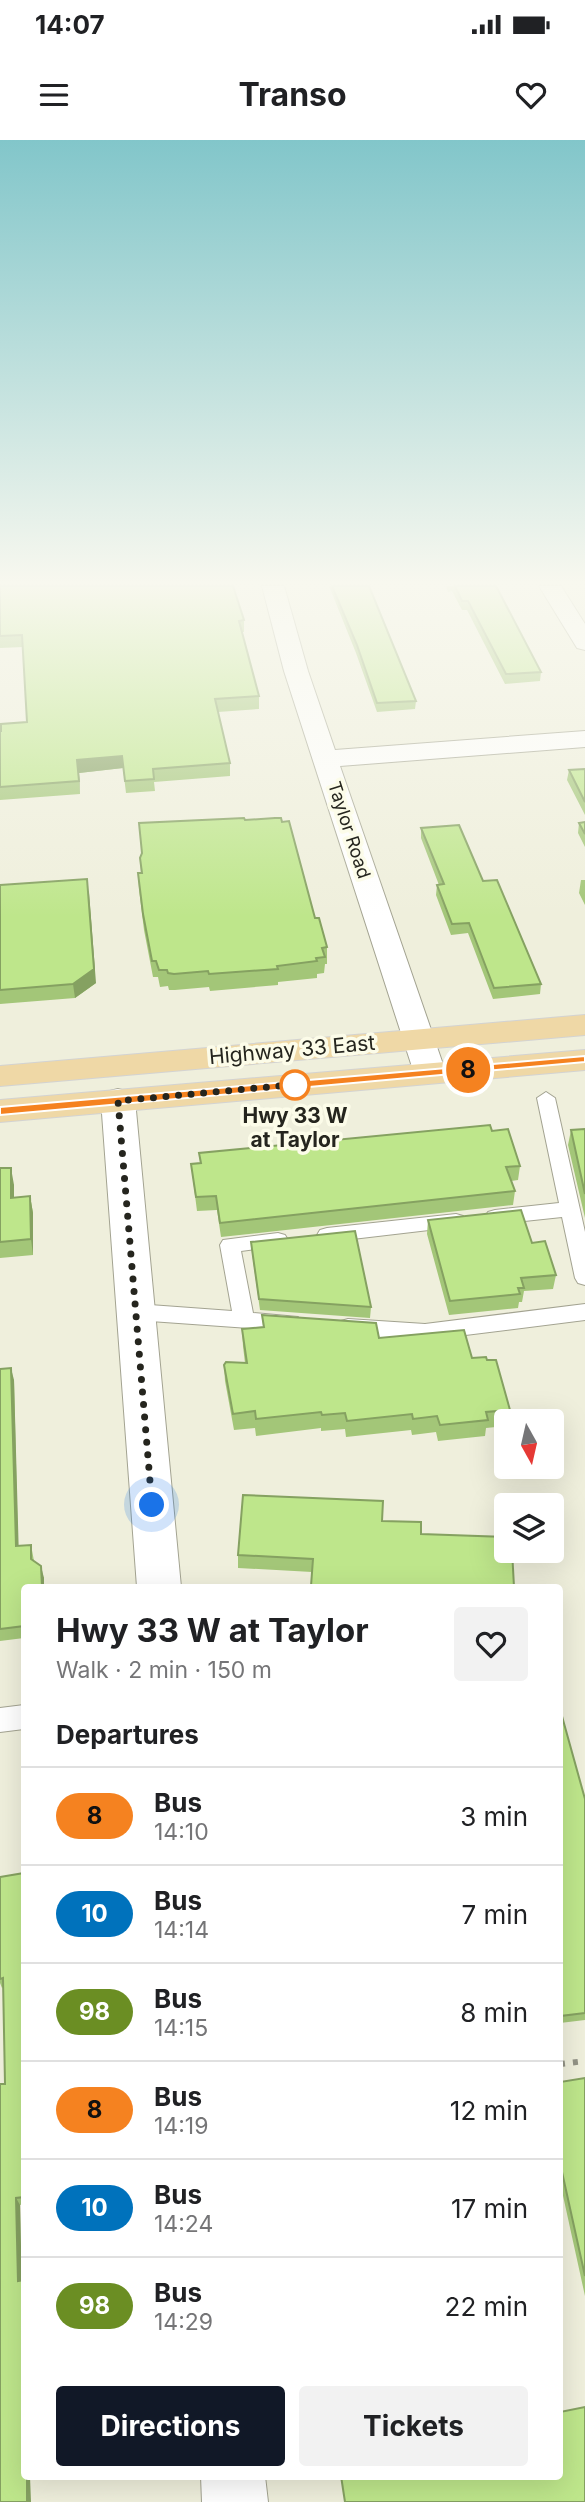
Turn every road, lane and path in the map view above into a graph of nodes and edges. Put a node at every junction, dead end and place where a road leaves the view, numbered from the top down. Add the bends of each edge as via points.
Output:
1 (304, 696) edge
2 (585, 739) edge
3 (325, 759) junction
4 (585, 1024) edge
5 (418, 1039) junction
6 (585, 1060) edge
7 (430, 1073) junction
8 (0, 1076) edge
9 (546, 1098) dead end
10 (118, 1101) junction
11 (0, 1111) edge
12 (569, 1209) junction
13 (585, 1279) edge
14 (136, 1312) junction
15 (585, 1312) edge
16 (244, 1320) junction
17 (159, 1584) edge
18 (21, 1717) edge
19 (0, 1720) edge
20 (585, 2061) edge
21 (563, 2064) edge
22 (233, 2480) edge
23 (235, 2502) edge

1 - 3 street, Taylor Road
2 - 3 street
3 - 5 street, Taylor Road
4 - 5 main road, Highway 33 East
5 - 7 street, Taylor Road
5 - 8 main road, Highway 33 East
6 - 7 main road
7 - 10 main road
9 - 12 lane
10 - 11 main road
10 - 14 street
12 - 13 lane
12 - 16 lane via 230,1245
14 - 16 lane
14 - 17 street
15 - 16 lane via 425,1332
18 - 19 lane
20 - 21 path
22 - 23 street

